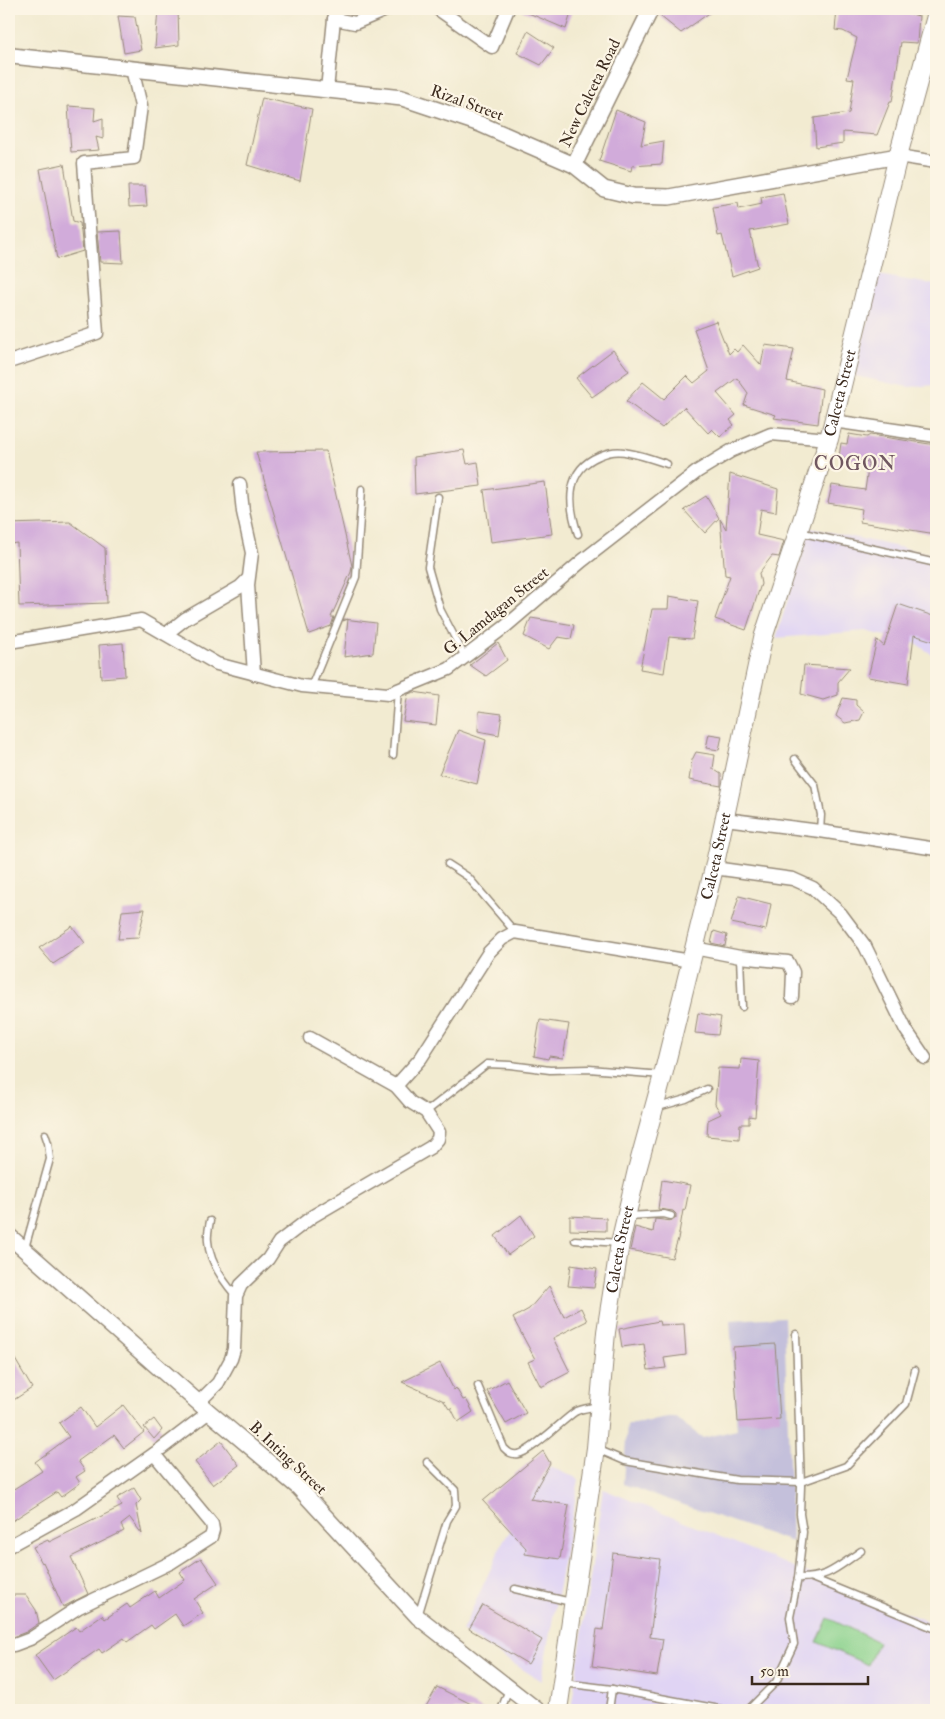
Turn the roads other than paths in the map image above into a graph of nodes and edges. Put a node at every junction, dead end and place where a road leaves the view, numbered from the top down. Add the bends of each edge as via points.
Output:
1 (388, 9) edge
2 (438, 9) edge
3 (508, 9) edge
4 (651, 9) edge
5 (335, 14) edge
6 (936, 16) edge
7 (9, 54) edge
8 (132, 69) junction
9 (327, 90) junction
10 (898, 156) junction
11 (936, 162) edge
12 (574, 165) junction
13 (9, 362) edge
14 (833, 421) junction
15 (936, 436) edge
16 (829, 439) junction
17 (667, 464) dead end
18 (240, 484) dead end
19 (362, 489) dead end
20 (438, 497) dead end
21 (798, 532) junction
22 (578, 534) dead end
23 (936, 563) edge
24 (248, 579) junction
25 (166, 634) junction
26 (9, 642) edge
27 (465, 657) junction
28 (254, 674) junction
29 (311, 687) junction
30 (398, 690) junction
31 (393, 755) dead end
32 (794, 759) dead end
33 (725, 819) junction
34 (820, 831) junction
35 (936, 849) edge
36 (448, 864) dead end
37 (714, 868) junction
38 (515, 932) junction
39 (692, 954) junction
40 (740, 957) junction
41 (792, 997) dead end
42 (742, 1007) dead end
43 (310, 1038) dead end
44 (925, 1058) dead end
45 (663, 1075) junction
46 (396, 1086) junction
47 (707, 1089) dead end
48 (654, 1108) junction
49 (426, 1112) junction
50 (44, 1134) dead end
51 (626, 1216) junction
52 (671, 1216) dead end
53 (210, 1221) dead end
54 (9, 1236) edge
55 (576, 1240) dead end
56 (620, 1243) junction
57 (24, 1250) junction
58 (236, 1296) junction
59 (796, 1334) dead end
60 (915, 1370) dead end
61 (478, 1386) dead end
62 (600, 1406) junction
63 (204, 1407) junction
64 (596, 1448) junction
65 (154, 1454) junction
66 (427, 1462) dead end
67 (801, 1482) junction
68 (9, 1546) edge
69 (861, 1551) dead end
70 (798, 1578) junction
71 (812, 1578) junction
72 (515, 1590) dead end
73 (572, 1602) junction
74 (418, 1617) junction
75 (936, 1629) edge
76 (9, 1645) edge
77 (562, 1683) junction
78 (509, 1689) junction
79 (612, 1689) junction
80 (501, 1710) edge
81 (538, 1710) edge
82 (558, 1710) edge
83 (609, 1710) edge
84 (725, 1710) edge
85 (748, 1710) edge

1 - 5 street via 355,23
2 - 3 street via 492,46
4 - 12 street, New Calceta Road
5 - 9 street
6 - 10 main road, Calceta Street
7 - 8 street, Rizal Street
8 - 9 street, Rizal Street
8 - 13 street via 141,106 134,158 84,163 96,332
9 - 12 street, Rizal Street via 402,98 480,124
10 - 11 street
10 - 12 street, Rizal Street via 669,197 633,196 604,189
10 - 14 main road, Calceta Street
14 - 15 street
14 - 16 main road, Calceta Street
16 - 21 main road, Calceta Street
16 - 27 street, G. Lamdagan Street via 771,434 722,456 590,555
17 - 22 lane via 628,452 610,452 588,462 580,469 573,489 572,516
18 - 24 street via 252,553
19 - 29 lane via 356,577
20 - 27 lane via 428,567 440,609
21 - 23 lane
21 - 33 main road, Calceta Street via 763,638
24 - 25 street
24 - 28 street
25 - 26 street, G. Lamdagan Street via 141,620
25 - 28 street, G. Lamdagan Street via 217,664
27 - 30 street, G. Lamdagan Street via 449,669
28 - 29 street, G. Lamdagan Street
29 - 30 street, G. Lamdagan Street via 388,694
30 - 31 lane
32 - 34 lane via 815,785 821,815
33 - 34 street
33 - 37 main road, Calceta Street
34 - 35 street
36 - 38 lane via 468,876
37 - 39 main road, Calceta Street
37 - 44 street via 793,879 813,888 841,914 865,946 906,1030
38 - 39 street
38 - 46 street via 489,952 421,1058
39 - 40 street
39 - 45 main road, Calceta Street
40 - 41 street via 788,962 793,972
40 - 42 lane
43 - 46 street
45 - 48 main road, Calceta Street
45 - 49 lane via 488,1064
46 - 49 street via 410,1102
47 - 48 lane
48 - 51 main road, Calceta Street
49 - 58 street via 438,1132 438,1139 431,1147 313,1216 279,1242 268,1259 241,1285
50 - 57 lane via 50,1159
51 - 52 lane
51 - 56 main road, Calceta Street
53 - 58 lane via 208,1241 215,1265
54 - 57 street, B. Inting Street
55 - 56 lane
56 - 62 main road, Calceta Street via 606,1332
57 - 63 street, B. Inting Street
58 - 63 street via 234,1349
59 - 67 lane
60 - 67 lane via 906,1404 846,1466
61 - 62 lane via 504,1448 516,1455 576,1412
62 - 64 main road, Calceta Street
63 - 65 street
63 - 74 street, B. Inting Street via 298,1487
64 - 67 lane via 625,1461 737,1480
64 - 73 main road, Calceta Street
65 - 68 street via 76,1509
65 - 76 street via 212,1524 211,1537 172,1562 79,1607 30,1639
66 - 74 lane via 455,1490 456,1506 447,1521
67 - 70 lane via 803,1532
69 - 71 lane via 828,1574
70 - 71 lane
70 - 85 lane via 790,1617 794,1644 776,1682
71 - 75 lane
72 - 73 lane
73 - 77 main road, Calceta Street
74 - 78 street, B. Inting Street
77 - 79 lane
77 - 82 main road, Calceta Street
78 - 80 lane
78 - 81 street, B. Inting Street
79 - 83 lane
79 - 84 lane

